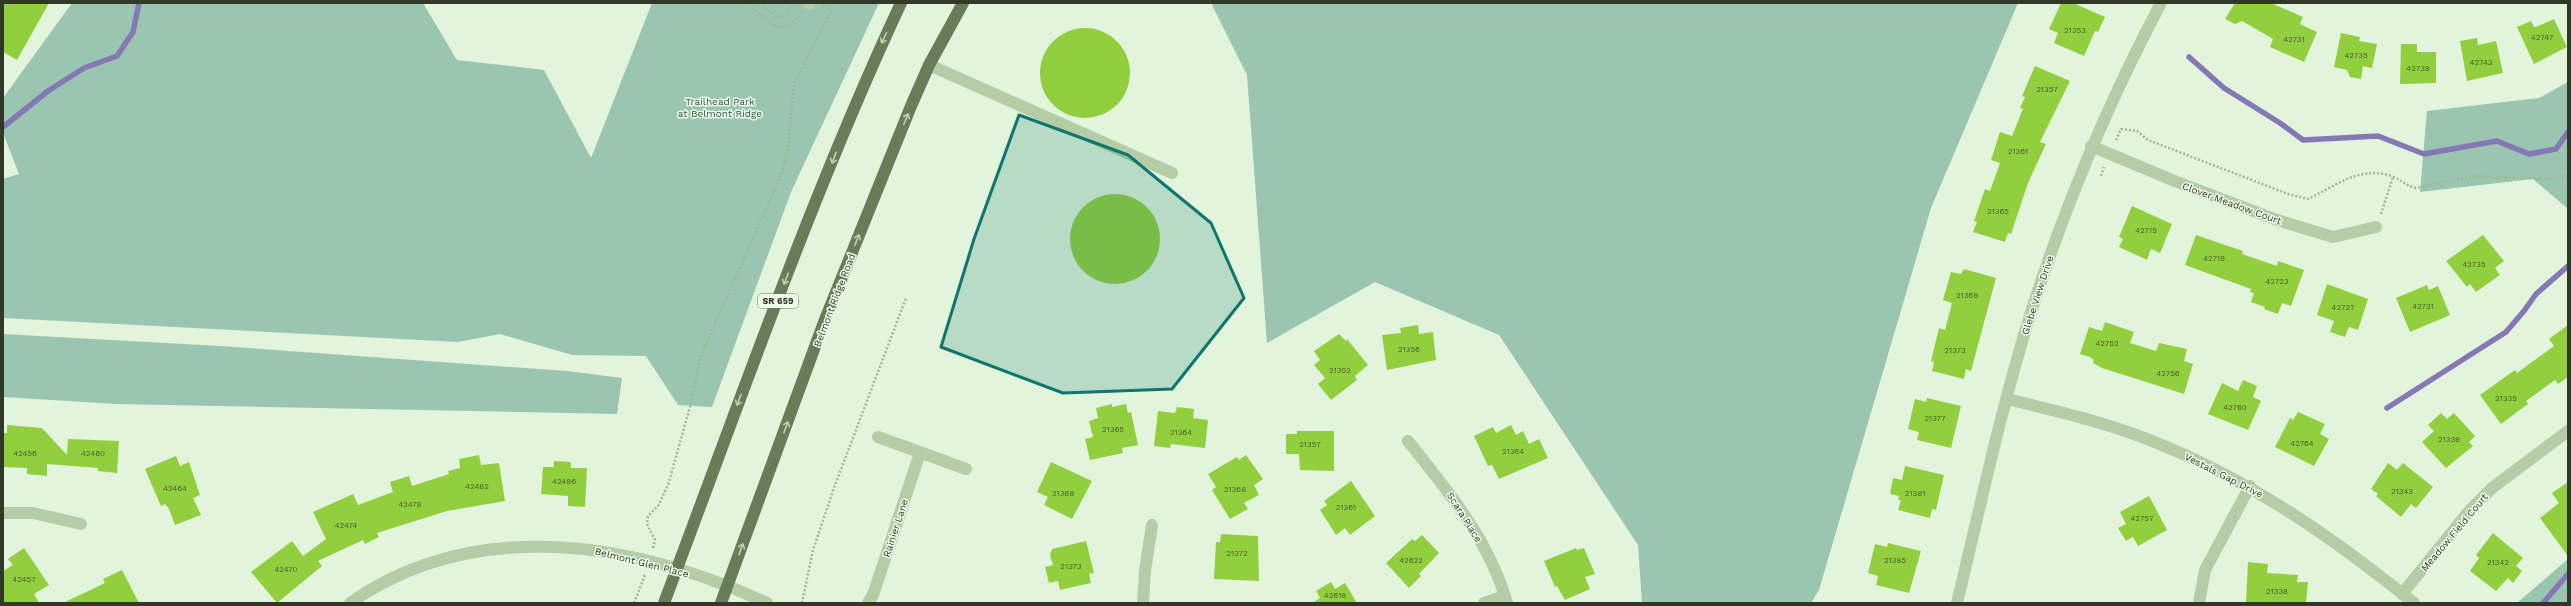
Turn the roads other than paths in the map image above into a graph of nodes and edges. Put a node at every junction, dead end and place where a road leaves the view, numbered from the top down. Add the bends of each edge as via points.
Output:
1 (901, 3) edge
2 (963, 3) edge
3 (2161, 3) edge
4 (929, 65) junction
5 (2092, 146) junction
6 (1172, 173) dead end
7 (2376, 227) road end
8 (2007, 399) junction
9 (2568, 431) edge
10 (878, 437) dead end
11 (1408, 441) dead end
12 (920, 453) junction
13 (966, 469) dead end
14 (2250, 486) junction
15 (3, 513) edge
16 (81, 524) dead end
17 (1152, 525) dead end
18 (677, 569) junction
19 (728, 585) junction
20 (2402, 594) junction
21 (1506, 599) edge
22 (350, 603) edge
23 (664, 603) edge
24 (721, 603) edge
25 (767, 603) edge
26 (868, 603) edge
27 (1143, 603) edge
28 (1484, 603) edge
29 (1957, 603) edge
30 (2199, 603) edge
31 (2414, 603) edge

1 -> 18 main road, SR 659 via 863,84 741,395
2 - 4 main road, Belmont Ridge Road
3 - 5 street, Glebe View Drive via 2132,58
4 - 6 street
19 -> 4 main road, Belmont Ridge Road via 824,322
5 - 7 street, Clover Meadow Court via 2277,220 2333,237
5 - 8 street, Glebe View Drive via 2060,226 2033,307
8 - 14 street, Vestals Gap Drive via 2097,422 2152,441
8 - 29 street, Glebe View Drive
9 - 20 street, Meadow Field Court via 2492,488 2470,510
10 - 12 street
11 - 21 street, Scara Place via 1453,497 1474,529
12 - 13 street
12 - 26 street, Rainier Lane via 873,595
14 - 20 street, Vestals Gap Drive via 2304,519
14 - 30 street via 2205,570
15 - 16 street via 33,513
17 - 27 street
18 - 19 street, Belmont Glen Place
18 - 22 street, Belmont Glen Place via 583,548 543,545 508,547 432,563 394,578
18 - 23 main road, SR 659
19 - 24 main road, Belmont Ridge Road
19 - 25 street, Belmont Glen Place
20 - 31 street, Vestals Gap Drive
21 - 28 street

